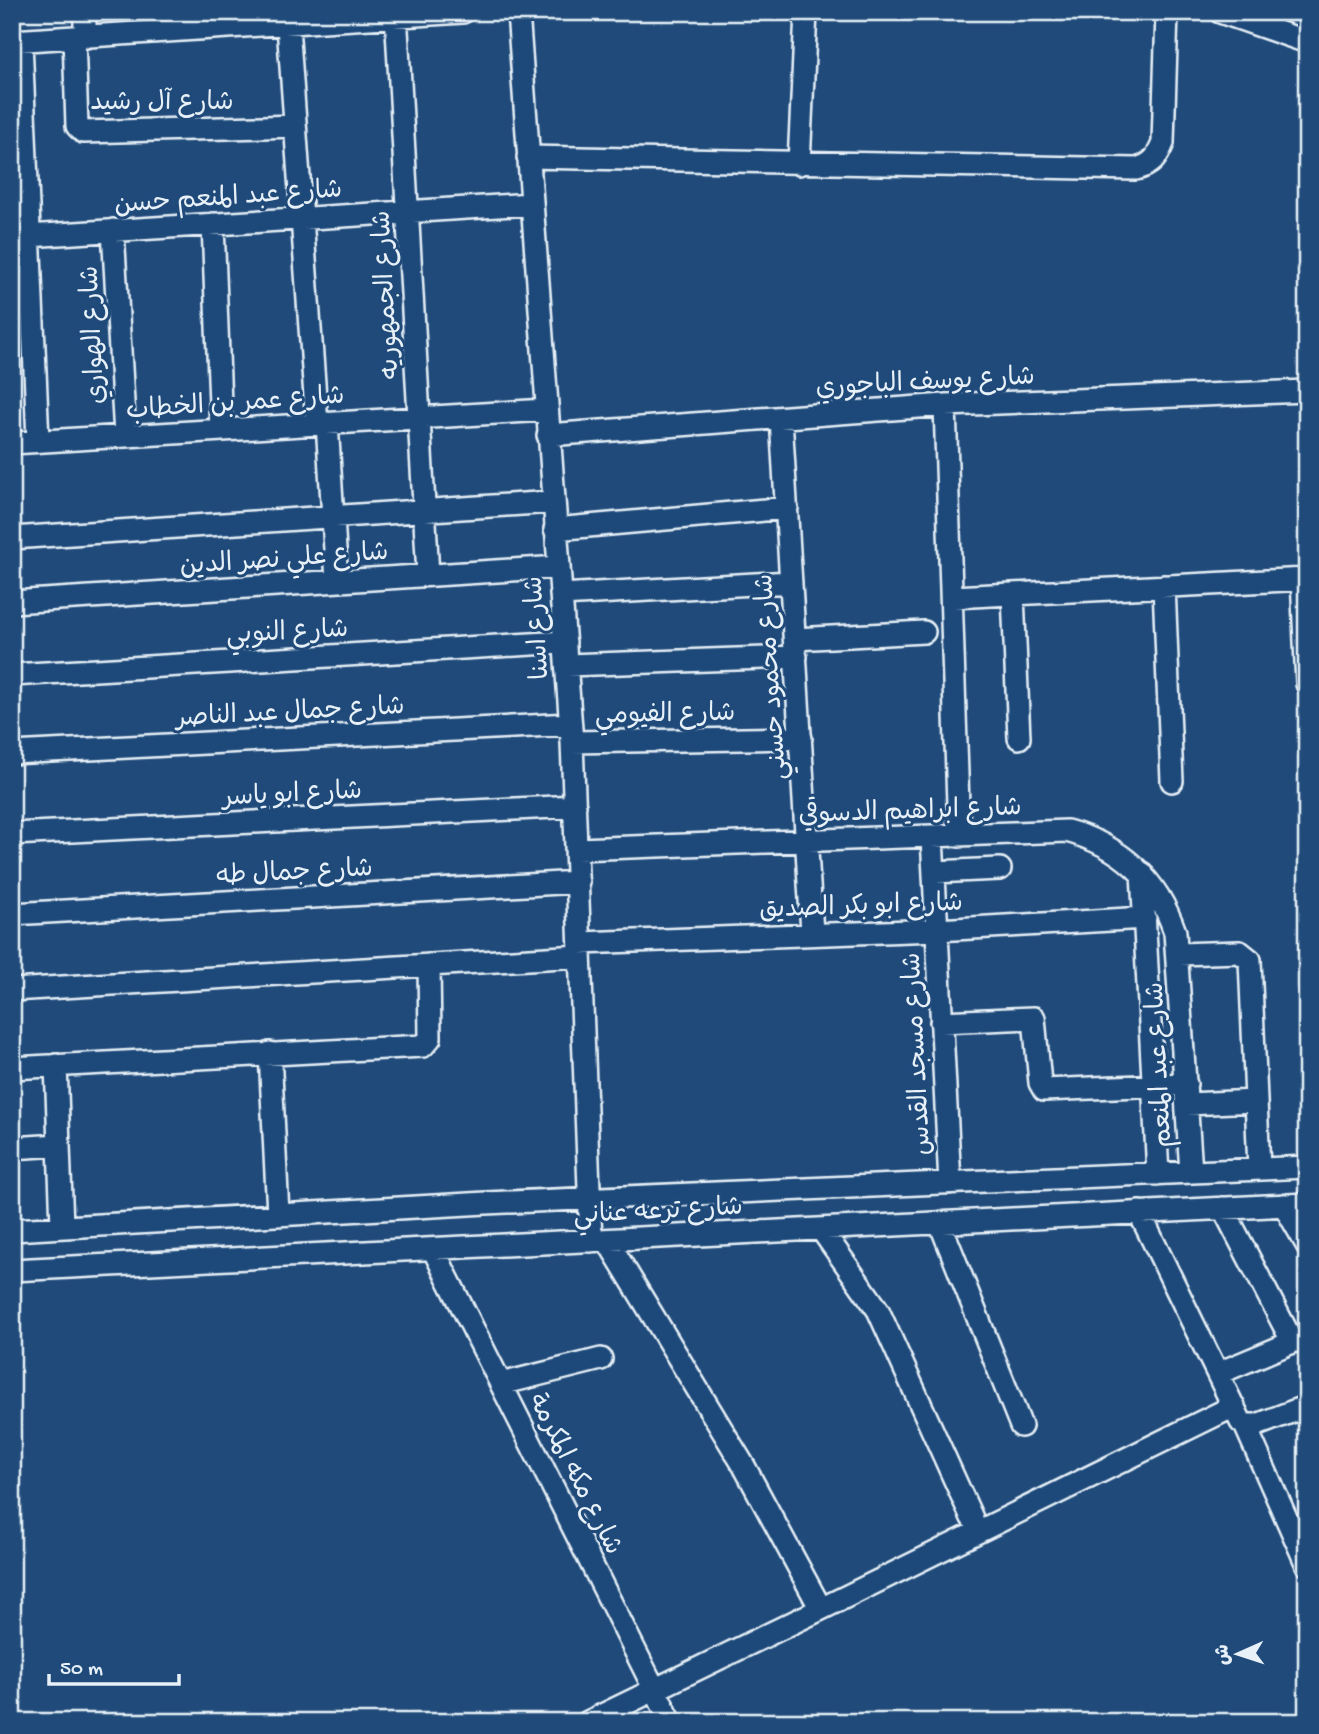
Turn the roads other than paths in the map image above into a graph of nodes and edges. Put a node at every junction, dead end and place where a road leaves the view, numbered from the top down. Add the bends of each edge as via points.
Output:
1 (84, 12) edge
2 (463, 12) edge
3 (518, 12) edge
4 (806, 12) edge
5 (1167, 12) edge
6 (1220, 12) edge
7 (396, 14) edge
8 (288, 18) edge
9 (187, 21) edge
10 (80, 37) junction
11 (17, 41) edge
12 (1307, 42) edge
13 (295, 126) junction
14 (528, 157) junction
15 (799, 164) junction
16 (531, 204) junction
17 (407, 212) junction
18 (302, 218) junction
19 (212, 224) junction
20 (113, 230) junction
21 (21, 236) edge
22 (23, 338) edge
23 (1307, 391) edge
24 (944, 405) junction
25 (545, 410) junction
26 (419, 418) junction
27 (781, 418) junction
28 (322, 424) junction
29 (221, 430) junction
30 (548, 435) junction
31 (125, 436) junction
32 (38, 441) junction
33 (12, 443) edge
34 (553, 502) junction
35 (787, 508) junction
36 (425, 510) junction
37 (333, 517) junction
38 (555, 529) junction
39 (12, 538) edge
40 (559, 567) junction
41 (428, 575) junction
42 (1304, 579) edge
43 (337, 581) junction
44 (791, 582) junction
45 (1164, 586) junction
46 (1013, 594) junction
47 (561, 595) junction
48 (953, 597) junction
49 (12, 602) edge
50 (924, 632) dead end
51 (565, 642) junction
52 (795, 648) junction
53 (567, 665) junction
54 (12, 675) edge
55 (1307, 684) edge
56 (571, 733) junction
57 (801, 738) junction
58 (1019, 738) dead end
59 (12, 753) edge
60 (1172, 781) dead end
61 (575, 806) junction
62 (12, 834) edge
63 (958, 836) junction
64 (932, 837) junction
65 (807, 842) junction
66 (577, 849) junction
67 (1000, 869) dead end
68 (934, 872) junction
69 (1142, 873) junction
70 (578, 882) junction
71 (12, 914) edge
72 (1145, 918) junction
73 (937, 930) junction
74 (813, 933) junction
75 (580, 950) junction
76 (1179, 954) junction
77 (429, 965) junction
78 (12, 990) edge
79 (942, 1022) junction
80 (1183, 1026) junction
81 (1150, 1027) junction
82 (270, 1053) junction
83 (56, 1065) junction
84 (12, 1068) edge
85 (1153, 1085) junction
86 (1186, 1094) junction
87 (1256, 1101) junction
88 (59, 1145) junction
89 (12, 1148) edge
90 (1307, 1167) edge
91 (1259, 1169) junction
92 (1191, 1172) junction
93 (1158, 1174) junction
94 (950, 1183) junction
95 (590, 1200) junction
96 (1307, 1204) edge
97 (1284, 1205) junction
98 (1223, 1208) junction
99 (1139, 1212) junction
100 (278, 1213) junction
101 (940, 1223) junction
102 (62, 1226) junction
103 (821, 1229) junction
104 (12, 1230) edge
105 (599, 1241) junction
106 (1307, 1245) edge
107 (433, 1249) junction
108 (12, 1270) edge
109 (1299, 1339) edge
110 (601, 1359) dead end
111 (1219, 1373) junction
112 (501, 1384) junction
113 (1234, 1406) junction
114 (1307, 1406) edge
115 (1245, 1425) junction
116 (1021, 1426) dead end
117 (972, 1518) dead end
118 (1307, 1565) edge
119 (821, 1609) junction
120 (654, 1689) junction
121 (588, 1722) edge
122 (671, 1722) edge

1 - 10 street, شارع آل رشيد
2 - 7 street
3 - 14 street, شارع اسنا
4 - 15 street
5 - 15 street via 1163,143 1148,166
6 - 12 street
7 - 8 street
7 - 17 street, شارع الجمهوريه
8 - 9 street
8 - 13 street
9 - 10 street
10 - 11 street
10 - 13 street, شارع آل رشيد via 77,126 83,132
11 - 21 street
13 - 18 street
14 - 15 street
14 - 16 street, شارع اسنا
16 - 17 street, شارع عبد المنعم حسن
16 - 25 street, شارع اسنا
17 - 18 street, شارع عبد المنعم حسن
17 - 26 street, شارع الجمهوريه
18 - 19 street, شارع عبد المنعم حسن
18 - 28 street
19 - 20 street, شارع عبد المنعم حسن
19 - 29 street
20 - 21 street, شارع عبد المنعم حسن
20 - 31 street, شارع الهواري
21 - 22 street
22 - 32 street
23 - 24 street, شارع يوسف الباجوري
24 - 27 street, شارع يوسف الباجوري
24 - 48 street
25 - 26 street, شارع عمر بن الخطاب
25 - 30 street, شارع اسنا
26 - 28 street, شارع عمر بن الخطاب
26 - 36 street, شارع الجمهوريه
27 - 30 street, شارع يوسف الباجوري
27 - 35 street, شارع محمود حسني
28 - 29 street, شارع عمر بن الخطاب
28 - 37 street
29 - 31 street, شارع عمر بن الخطاب
30 - 34 street, شارع اسنا
31 - 32 street, شارع عمر بن الخطاب
32 - 33 street, شارع عمر بن الخطاب
34 - 36 street
34 - 38 street, شارع اسنا
35 - 38 street
35 - 44 street, شارع محمود حسني
36 - 37 street
36 - 41 street, شارع الجمهوريه
37 - 39 street
37 - 43 street
38 - 40 street, شارع اسنا
40 - 41 street, شارع علي نصر الدين
40 - 47 street, شارع اسنا
41 - 43 street, شارع علي نصر الدين
42 - 45 street
42 - 55 street
43 - 49 street, شارع علي نصر الدين
44 - 47 street
44 - 52 street, شارع محمود حسني
45 - 46 street
45 - 60 street
46 - 48 street
46 - 58 street
47 - 51 street, شارع اسنا
48 - 63 street
50 - 52 street
51 - 53 street, شارع اسنا
51 - 54 street, شارع النوبي
52 - 53 street
52 - 57 street, شارع محمود حسني
53 - 56 street, شارع اسنا
56 - 57 street, شارع الفيومي
56 - 59 street, شارع جمال عبد الناصر
56 - 61 street, شارع اسنا
57 - 65 street, شارع محمود حسني
61 - 62 street, شارع ابو ياسر
61 - 66 street, شارع اسنا
63 - 64 street, شارع ابراهيم الدسوقي
63 - 69 street, شارع ابراهيم الدسوقي via 1067,831 1109,846
64 - 65 street, شارع ابراهيم الدسوقي
64 - 68 street, شارع مسجد القدس
65 - 66 street, شارع ابراهيم الدسوقي
65 - 74 street, شارع محمود حسني
66 - 70 street, شارع اسنا
67 - 68 street
68 - 73 street, شارع مسجد القدس
69 - 72 street
69 - 76 street, شارع ابراهيم الدسوقي via 1168,911
70 - 71 street, شارع جمال طه
70 - 75 street, شارع اسنا
72 - 73 street, شارع ابو بكر الصديق
72 - 81 street
73 - 74 street, شارع ابو بكر الصديق
73 - 79 street, شارع مسجد القدس
74 - 75 street, شارع ابو بكر الصديق
75 - 77 street, شارع ابو بكر الصديق
75 - 95 street, شارع اسنا
76 - 80 street, شارع عبد المنعم
76 - 87 street via 1240,951 1250,960
77 - 78 street, شارع ابو بكر الصديق
77 - 82 street via 430,1038 423,1045
79 - 85 street via 1034,1018 1040,1083 1045,1090
79 - 94 street, شارع مسجد القدس
80 - 81 street
80 - 86 street, شارع عبد المنعم
81 - 85 street
82 - 83 street
82 - 100 street
83 - 84 street
83 - 88 street
85 - 86 street
85 - 93 street
86 - 87 street
86 - 92 street, شارع عبد المنعم
87 - 91 street
88 - 89 street
88 - 102 street
90 - 91 street, شارع ترعه عناني
91 - 92 street, شارع ترعه عناني
92 - 93 street, شارع ترعه عناني
93 - 94 street, شارع ترعه عناني
94 - 95 street, شارع ترعه عناني
95 - 100 street, شارع ترعه عناني
95 - 105 street, شارع اسنا
96 - 97 street, شارع ترعه عناني
97 - 98 street, شارع ترعه عناني
97 - 106 street
98 - 99 street, شارع ترعه عناني
98 - 109 street
99 - 101 street, شارع ترعه عناني
99 - 111 street
100 - 102 street, شارع ترعه عناني
101 - 103 street, شارع ترعه عناني
101 - 116 street
102 - 104 street, شارع ترعه عناني
103 - 105 street, شارع ترعه عناني
103 - 117 street via 878,1310
105 - 107 street, شارع ترعه عناني
105 - 119 street via 744,1466
107 - 108 street, شارع ترعه عناني
107 - 112 street, شارع مكه المكرمة
109 - 111 street
110 - 112 street
111 - 113 street
112 - 120 street, شارع مكه المكرمة
113 - 115 street
113 - 119 street
114 - 115 street via 1257,1425
115 - 118 street
119 - 120 street
120 - 121 street
120 - 122 street, شارع مكه المكرمة

